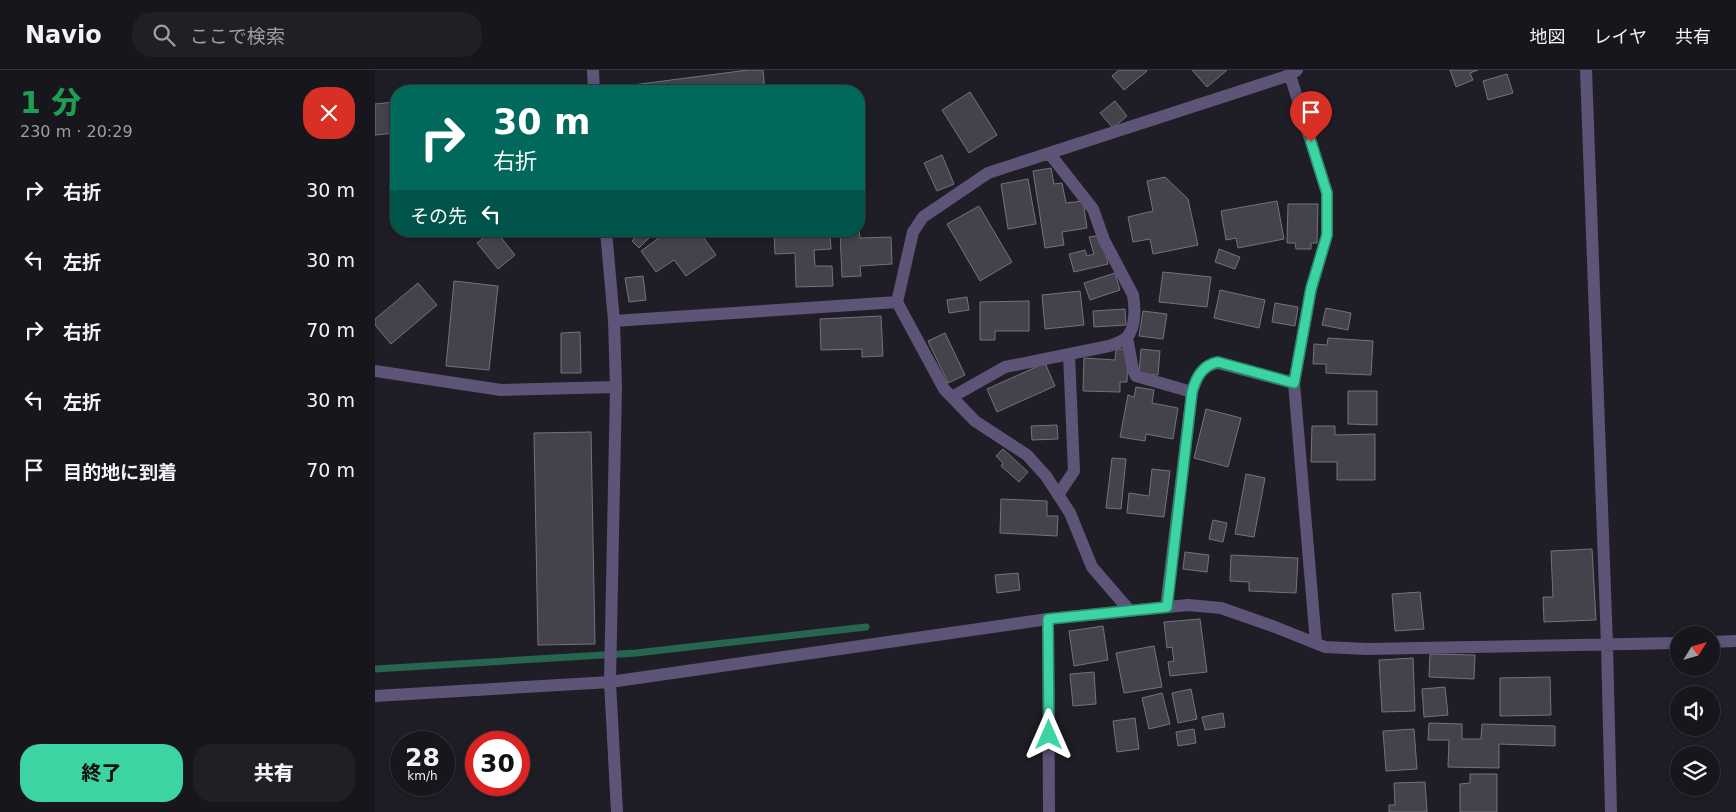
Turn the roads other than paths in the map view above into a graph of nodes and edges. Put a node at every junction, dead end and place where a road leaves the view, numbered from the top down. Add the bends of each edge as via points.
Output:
1 (593, 70) edge
2 (1585, 70) edge
3 (1293, 72) edge
4 (594, 85) edge
5 (1049, 153) junction
6 (607, 237) edge
7 (897, 302) junction
8 (614, 321) junction
9 (1127, 337) junction
10 (1069, 354) junction
11 (375, 371) edge
12 (1294, 383) junction
13 (616, 387) junction
14 (1192, 392) junction
15 (952, 397) junction
16 (1059, 495) junction
17 (1167, 607) junction
18 (1130, 611) junction
19 (1048, 619) junction
20 (1736, 641) edge
21 (1720, 642) edge
22 (1317, 643) junction
23 (1670, 643) edge
24 (1607, 645) junction
25 (611, 682) junction
26 (375, 696) edge
27 (617, 812) edge
28 (1049, 812) edge
29 (1611, 812) edge

1 - 4 street
2 - 24 street
3 - 5 street
3 - 12 street via 1327,193 1327,235 1311,289
5 - 7 street via 987,173 923,217 913,232
5 - 9 street via 1093,209 1104,240 1133,295 1132,329
6 - 8 street
7 - 8 street
7 - 15 street via 944,389
8 - 13 street
9 - 10 street via 1109,346
9 - 14 street via 1136,376
10 - 15 street via 1005,367
10 - 16 street via 1075,471
11 - 13 street via 501,390
12 - 14 street via 1218,362 1201,371
12 - 22 street
13 - 25 street
14 - 17 street
15 - 16 street via 975,421 1027,455
16 - 18 street via 1070,512 1092,567
17 - 18 street
17 - 22 street via 1221,608
18 - 19 street
19 - 25 street
19 - 28 street
20 - 21 street
22 - 24 street via 1325,647 1366,649
23 - 24 street
24 - 29 street
25 - 26 street
25 - 27 street

